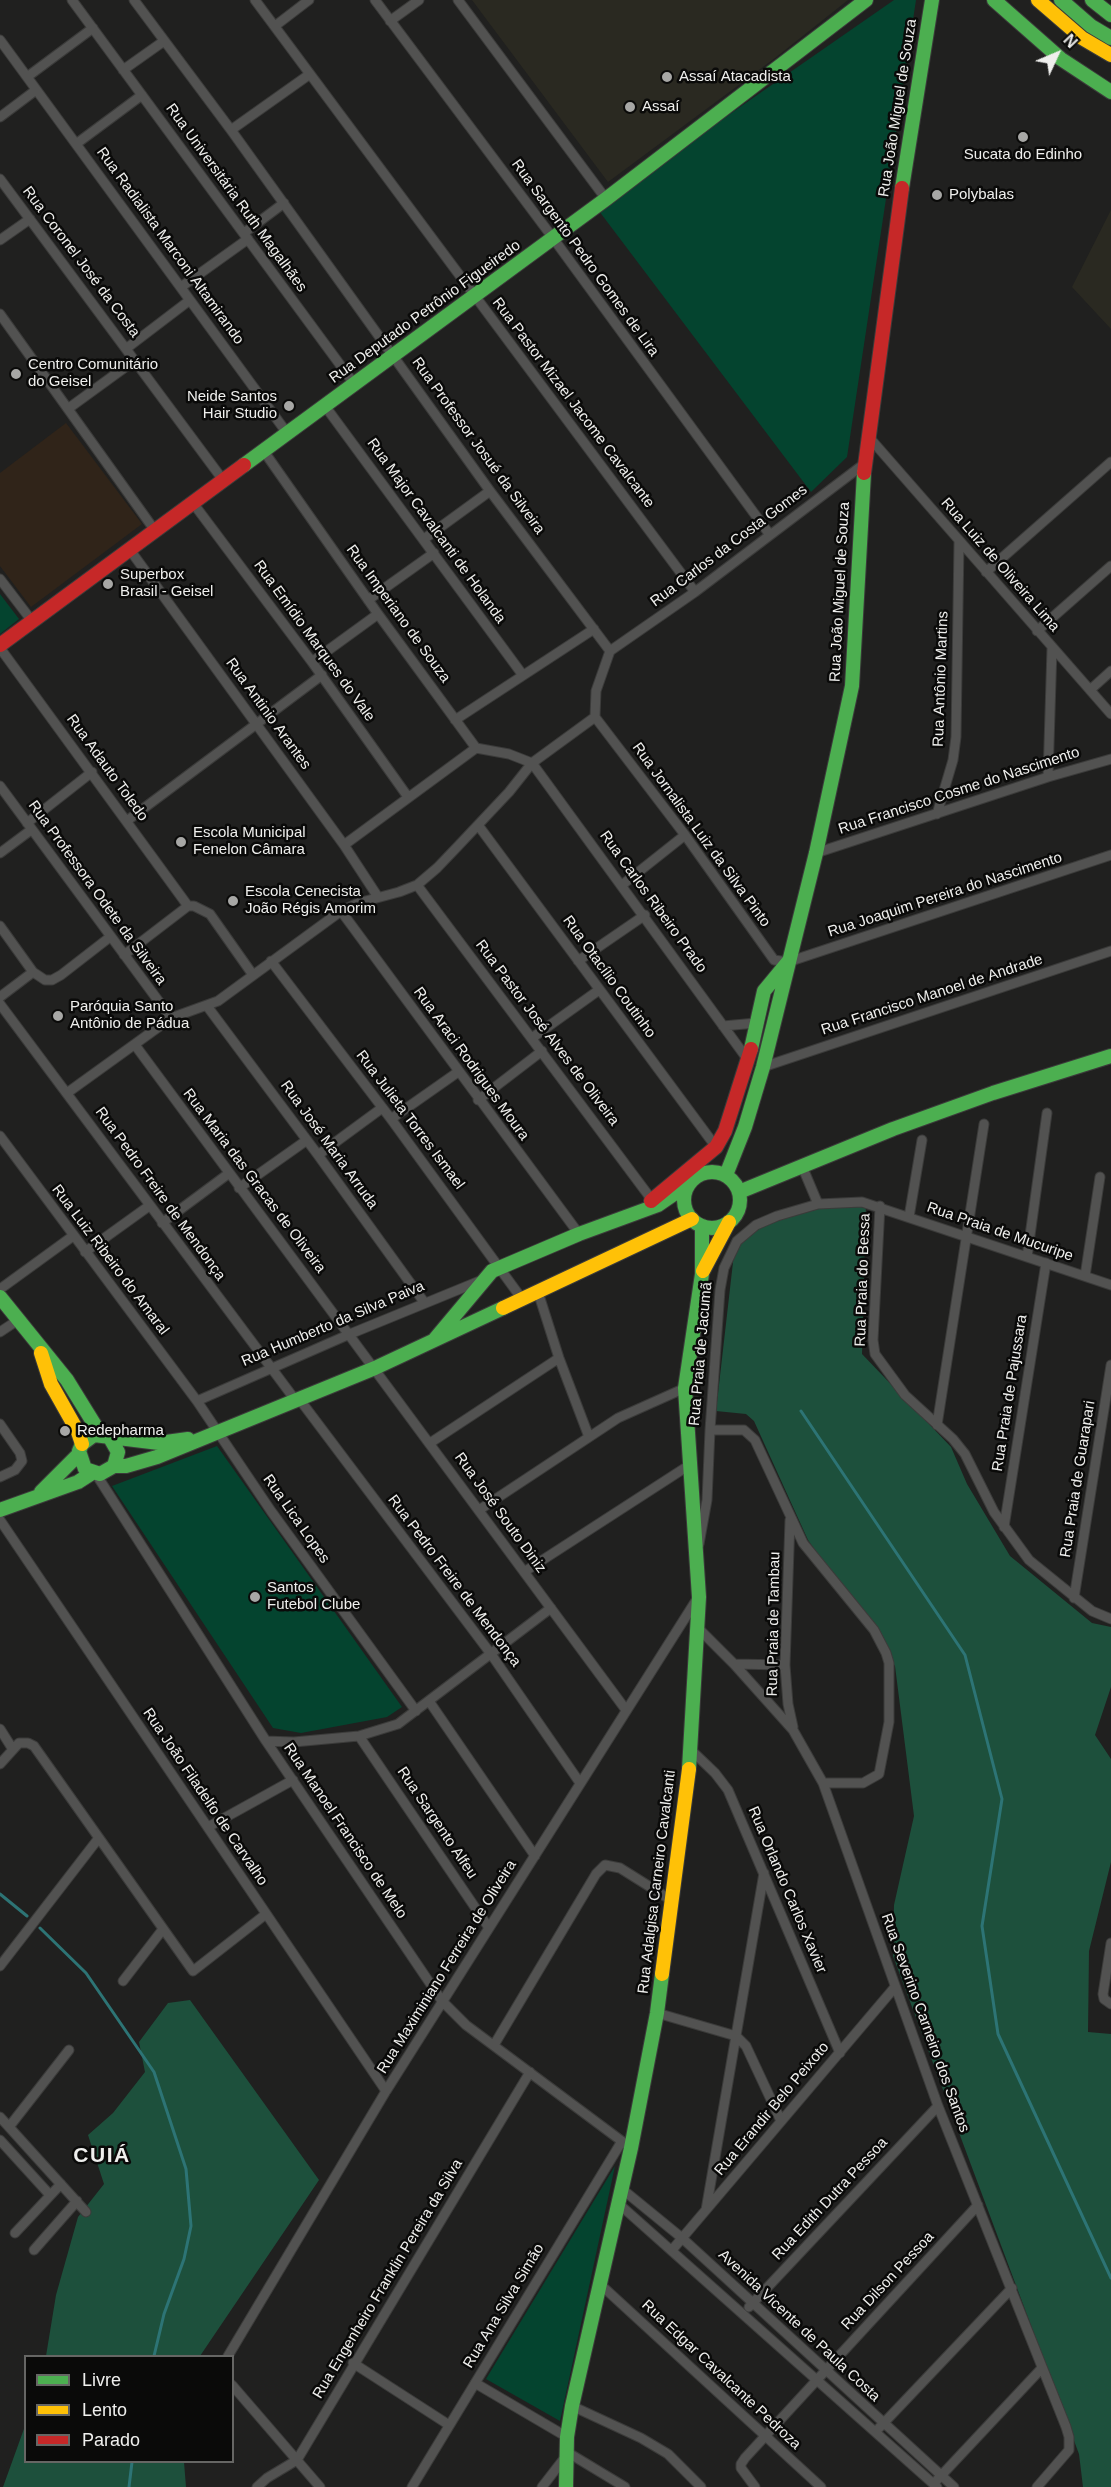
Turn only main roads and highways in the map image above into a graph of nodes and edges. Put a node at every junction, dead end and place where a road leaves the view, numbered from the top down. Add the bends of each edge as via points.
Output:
1 (866, 0) edge
2 (932, 0) edge
3 (994, 0) edge
4 (1038, 0) edge
5 (1061, 0) edge
6 (1092, 0) edge
7 (1111, 15) edge
8 (1111, 38) edge
9 (1111, 55) edge
10 (1111, 92) edge
11 (0, 646) edge
12 (788, 962) junction
13 (1111, 1056) edge
14 (726, 1175) junction
15 (690, 1183) junction
16 (739, 1192) junction
17 (637, 1214) junction
18 (697, 1222) junction
19 (729, 1222) junction
20 (702, 1274) junction
21 (0, 1297) edge
22 (431, 1342) junction
23 (39, 1347) junction
24 (211, 1435) junction
25 (105, 1437) junction
26 (80, 1449) junction
27 (114, 1467) junction
28 (94, 1473) junction
29 (37, 1496) junction
30 (0, 1510) edge
31 (566, 2487) edge

1 - 11 main road, Rua Deputado Petrônio Figueiredo via 606,199
2 - 12 main road, Rua João Miguel de Souza via 910,128 864,464 852,686
3 - 10 main road via 1061,59
4 - 9 main road via 1082,38
5 - 8 main road
6 - 7 main road
12 - 14 main road, Rua João Miguel de Souza via 763,1067
12 - 17 main road via 764,991 733,1112 716,1147
13 - 16 main road via 893,1129
14 - 15 main road via 710,1172
14 - 16 main road
15 - 17 main road via 668,1200
15 - 18 main road via 684,1201
16 - 19 main road via 740,1207
17 - 22 main road via 500,1266 483,1280
18 - 19 main road via 711,1228
18 - 20 main road, Rua Adalgisa Carneiro Cavalcanti
18 - 22 main road
19 - 20 main road, Rua Adalgisa Carneiro Cavalcanti
20 - 31 main road, Rua Adalgisa Carneiro Cavalcanti via 685,1388 699,1597 691,1749 657,2013 627,2144 619,2204 572,2406
21 - 23 main road
22 - 24 main road
23 - 25 main road via 67,1380
23 - 26 main road via 51,1384 78,1432
24 - 25 main road via 159,1443
24 - 27 main road via 157,1457
25 - 26 main road via 94,1435
25 - 27 main road via 118,1452
26 - 28 main road via 85,1469
26 - 29 main road
27 - 28 main road via 105,1473
28 - 29 main road
29 - 30 main road

